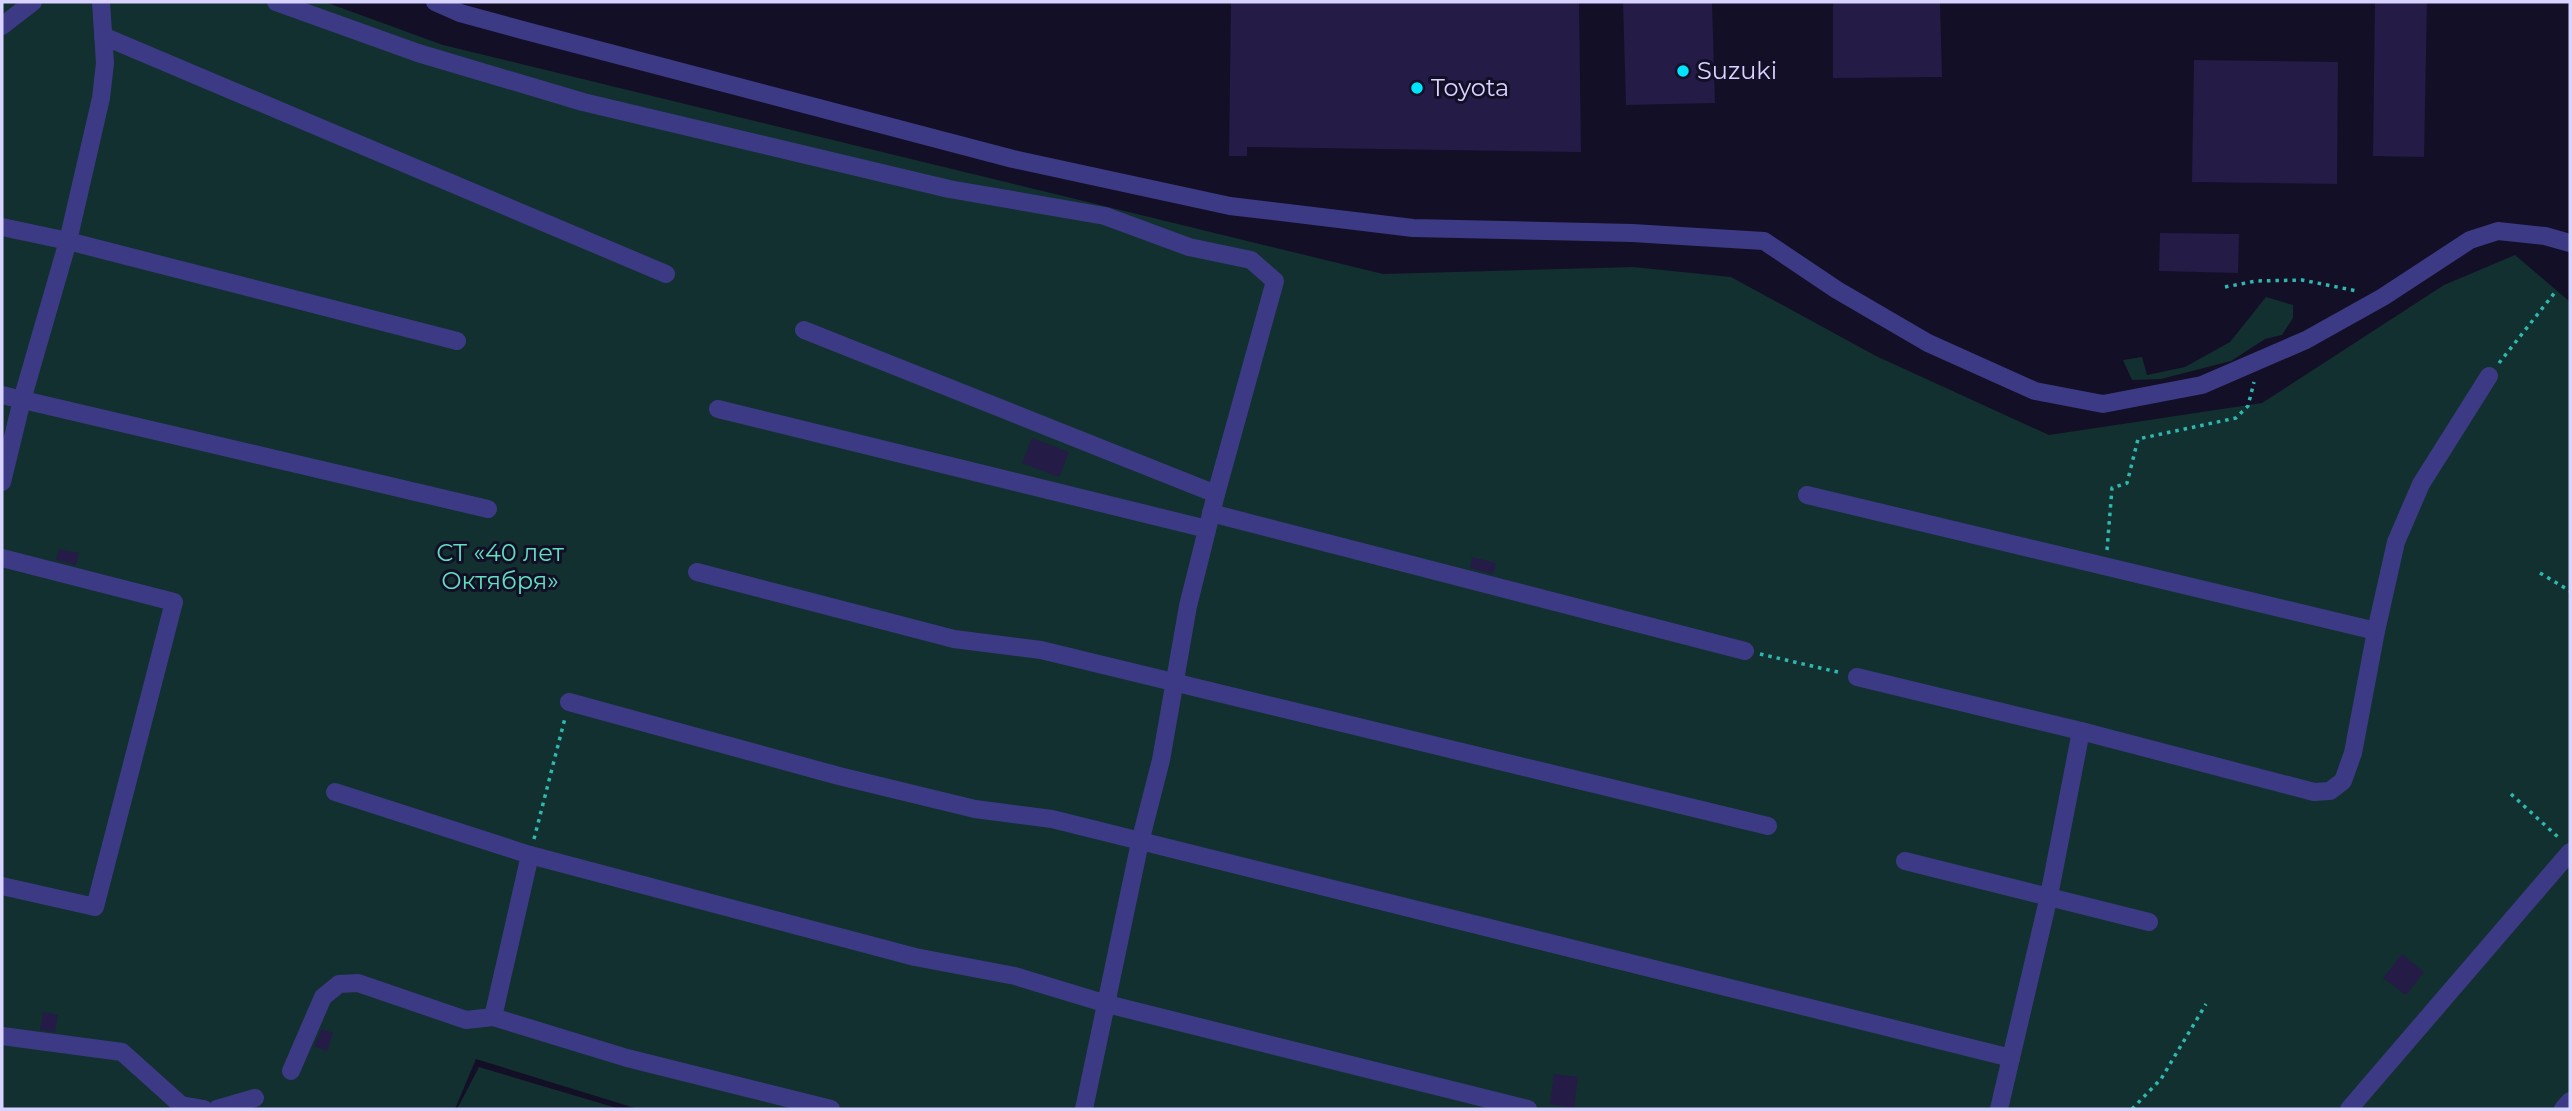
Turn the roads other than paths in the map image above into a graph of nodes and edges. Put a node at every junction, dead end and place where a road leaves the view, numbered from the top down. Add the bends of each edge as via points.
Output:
1 (33, 2) edge
2 (101, 2) edge
3 (276, 2) edge
4 (435, 2) edge
5 (2, 26) edge
6 (103, 36) junction
7 (2, 227) edge
8 (68, 242) junction
9 (2570, 243) edge
10 (666, 274) dead end
11 (804, 330) dead end
12 (457, 341) dead end
13 (2489, 376) road end
14 (2, 395) edge
15 (22, 400) junction
16 (718, 409) dead end
17 (2, 482) edge
18 (1216, 495) junction
19 (1807, 495) dead end
20 (488, 509) dead end
21 (1209, 521) junction
22 (2, 558) edge
23 (697, 572) dead end
24 (2376, 631) junction
25 (1745, 651) dead end
26 (1857, 677) dead end
27 (1174, 682) junction
28 (569, 702) road end
29 (2081, 731) junction
30 (335, 792) dead end
31 (1768, 826) dead end
32 (1140, 842) junction
33 (2565, 846) edge
34 (530, 855) junction
35 (1905, 861) dead end
36 (2, 886) edge
37 (2049, 896) junction
38 (2149, 922) dead end
39 (1107, 1004) junction
40 (493, 1017) junction
41 (2, 1036) edge
42 (2011, 1058) junction
43 (292, 1071) dead end
44 (255, 1098) dead end
45 (2570, 1101) edge
46 (204, 1109) edge
47 (216, 1109) edge
48 (831, 1109) edge
49 (1084, 1109) edge
50 (1528, 1109) edge
51 (1999, 1109) edge
52 (2349, 1109) edge
53 (2563, 1109) edge

1 - 5 lane
2 - 6 lane
3 - 18 lane via 418,53 583,102 949,189 1105,216 1189,247 1251,260 1275,281
4 - 9 lane via 526,31 1013,159 1230,206 1413,228 1764,241 1928,343 2035,391 2103,404 2202,385 2306,340 2470,240 2498,231
6 - 8 lane via 101,98
6 - 10 lane
7 - 8 lane
8 - 12 lane
8 - 15 lane
11 - 18 lane
13 - 24 lane via 2421,484 2396,542
14 - 15 lane
15 - 17 lane
15 - 20 lane
16 - 21 lane
18 - 21 lane
19 - 24 lane
21 - 25 lane
21 - 27 lane
22 - 36 lane via 174,602 95,907
23 - 27 lane via 954,639 1041,650
24 - 29 lane via 2353,753 2343,781 2330,791 2314,792
26 - 29 lane
27 - 31 lane
27 - 32 lane
28 - 32 lane via 975,809 1052,819
29 - 37 lane
30 - 34 lane
32 - 39 lane
32 - 42 lane
33 - 52 lane
34 - 39 lane via 915,957 1015,976
34 - 40 lane
35 - 37 lane
37 - 38 lane
37 - 42 lane
39 - 49 lane
39 - 50 lane
40 - 43 lane via 466,1020 358,984 339,984 323,997
40 - 48 lane via 627,1058
41 - 46 lane via 122,1052 181,1105
42 - 51 lane
44 - 47 lane
45 - 53 lane

